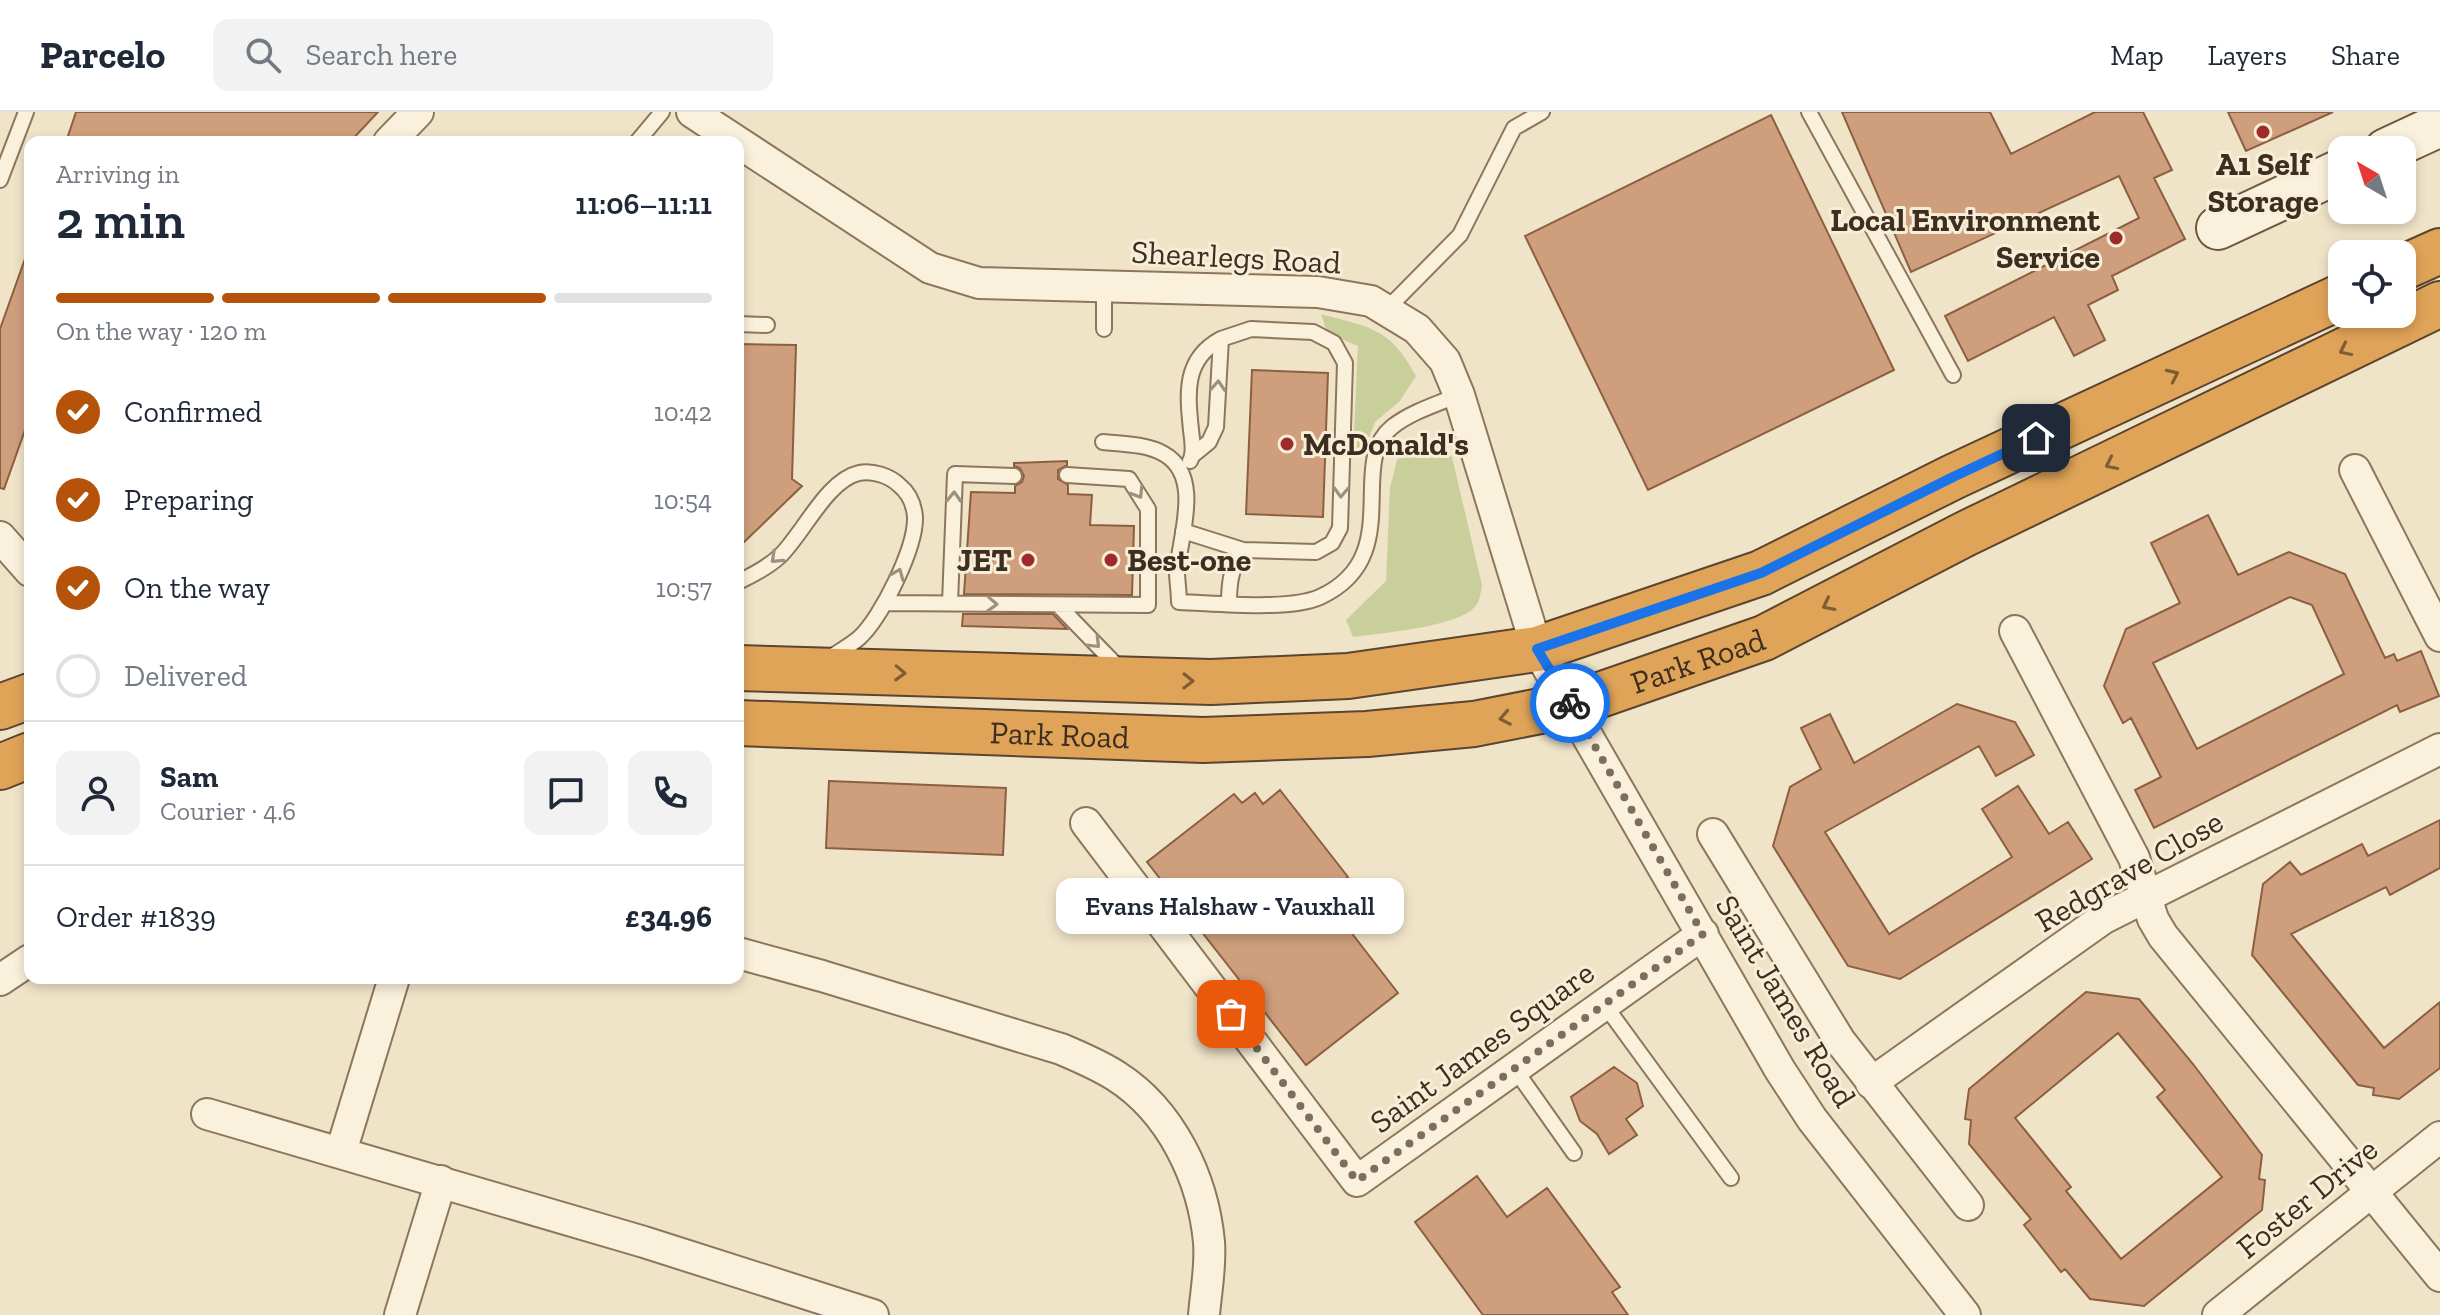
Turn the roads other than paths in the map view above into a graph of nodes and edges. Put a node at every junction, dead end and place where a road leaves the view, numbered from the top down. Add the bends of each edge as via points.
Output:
1 (26, 112) edge
2 (418, 112) edge
3 (662, 112) edge
4 (692, 112) edge
5 (1542, 112) edge
6 (1809, 112) edge
7 (2440, 125) edge
8 (395, 136) edge
9 (642, 136) edge
10 (729, 136) edge
11 (2416, 136) edge
12 (744, 146) edge
13 (2328, 177) edge
14 (0, 180) edge
15 (2218, 228) dead end
16 (2440, 251) edge
17 (2416, 262) edge
18 (1104, 286) junction
19 (2328, 303) edge
20 (2440, 304) edge
21 (1386, 310) junction
22 (744, 324) edge
23 (767, 325) dead end
24 (1104, 329) dead end
25 (1221, 339) junction
26 (1953, 375) dead end
27 (1459, 395) junction
28 (1103, 442) dead end
29 (1193, 455) junction
30 (2355, 470) dead end
31 (1067, 475) dead end
32 (1014, 476) dead end
33 (1183, 476) junction
34 (1860, 524) junction
35 (1183, 531) junction
36 (0, 537) edge
37 (1243, 550) junction
38 (24, 564) edge
39 (1884, 576) junction
40 (744, 579) edge
41 (886, 603) junction
42 (950, 603) junction
43 (1229, 603) junction
44 (1059, 606) junction
45 (2015, 631) dead end
46 (2440, 636) edge
47 (1537, 649) junction
48 (744, 668) edge
49 (811, 670) junction
50 (1132, 681) junction
51 (24, 698) edge
52 (1571, 705) junction
53 (0, 707) edge
54 (744, 723) edge
55 (2440, 749) edge
56 (24, 757) edge
57 (0, 767) edge
58 (1086, 823) dead end
59 (1713, 834) dead end
60 (2145, 896) junction
61 (1703, 934) junction
62 (744, 955) edge
63 (24, 964) edge
64 (0, 980) edge
65 (392, 984) edge
66 (1604, 1004) junction
67 (1514, 1068) junction
68 (1871, 1083) junction
69 (207, 1114) dead end
70 (2440, 1137) edge
71 (341, 1152) junction
72 (1574, 1153) dead end
73 (1731, 1178) dead end
74 (441, 1181) junction
75 (2372, 1191) junction
76 (1968, 1205) dead end
77 (2440, 1276) edge
78 (400, 1315) edge
79 (873, 1315) edge
80 (1204, 1315) edge
81 (1965, 1315) edge
82 (2218, 1315) edge

1 - 14 lane
2 - 8 street
3 - 9 lane
4 - 10 street, Shearlegs Road
5 - 21 lane via 1514,128 1460,235
6 - 26 lane
7 - 11 street
12 - 18 street, Shearlegs Road via 930,268 979,283
13 - 15 street
16 - 17 highway
18 - 21 street, Shearlegs Road via 1318,292 1371,301
18 - 24 lane
34 -> 19 highway, Park Road
20 -> 39 highway, Park Road
21 - 27 street, Shearlegs Road via 1417,329 1445,361
22 - 23 lane
29 -> 25 lane via 1209,442 1216,427
25 - 29 lane via 1197,358 1191,372
25 -> 37 lane via 1251,329 1313,332 1334,343 1345,363 1340,528 1332,543 1316,552
27 - 43 lane via 1392,427 1382,439 1369,538 1362,560 1347,579 1304,601
27 - 47 street, Shearlegs Road
28 - 33 lane via 1163,453
29 - 33 lane
30 - 46 street
31 -> 44 lane via 1129,479 1148,509 1148,605
42 -> 32 lane via 955,474
33 - 35 lane
34 - 39 highway
34 - 47 highway, Park Road via 1761,573
35 - 37 lane
35 - 43 lane via 1179,602
36 - 38 street
37 - 43 lane via 1234,563
39 -> 52 highway, Park Road via 1764,638
41 -> 40 lane via 912,540 915,518 911,500 887,476 861,472 846,478 781,555
41 - 42 lane
41 - 49 lane via 859,638
42 -> 44 lane
44 -> 50 lane
45 - 60 street via 2134,858
50 -> 47 highway, Park Road via 1348,676
47 - 52 street, Saint James Road
48 - 49 highway, Park Road
49 -> 50 highway, Park Road
51 - 53 highway
52 -> 54 highway, Park Road via 1474,724 1203,740
52 - 61 street, Saint James Road
55 - 60 street, Redgrave Close
56 - 57 highway
58 - 67 street, Saint James Square via 1357,1181
59 - 68 street
60 - 68 street, Redgrave Close via 2080,934
60 - 75 street via 2163,936
61 - 66 street, Saint James Square
61 - 81 street, Saint James Road via 1812,1119
62 - 80 street via 1061,1049 1129,1085 1162,1120 1198,1187 1209,1244
63 - 64 street
65 - 71 street
66 - 67 street, Saint James Square
66 - 73 lane
67 - 72 lane
68 - 76 street
69 - 71 street
70 - 75 street, Foster Drive
71 - 74 street
74 - 78 street
74 - 79 street
75 - 77 street
75 - 82 street, Foster Drive

